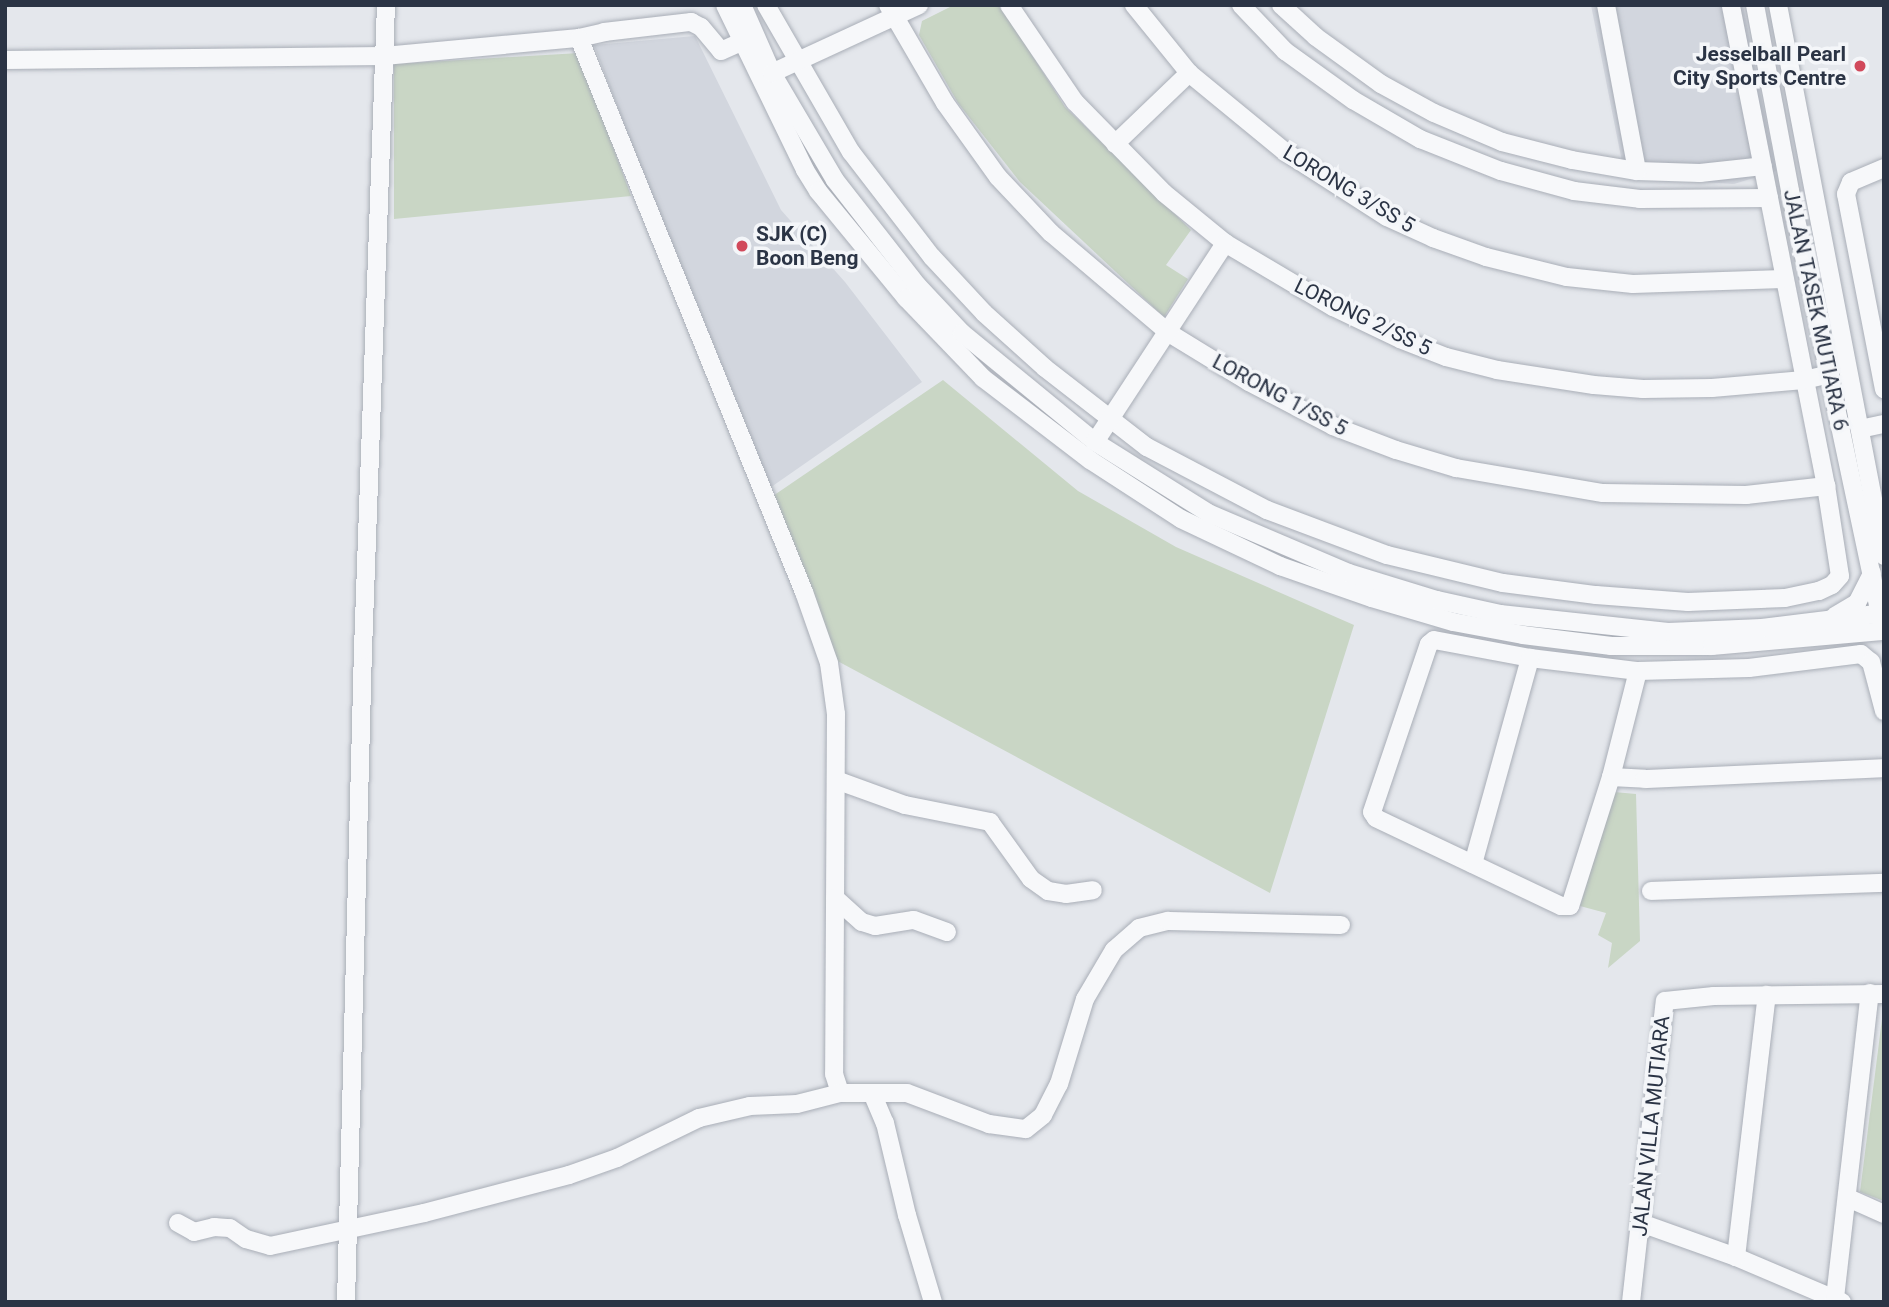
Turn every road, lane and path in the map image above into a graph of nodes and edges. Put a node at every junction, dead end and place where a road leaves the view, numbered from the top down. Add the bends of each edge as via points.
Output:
1 (386, 5) edge
2 (725, 5) edge
3 (742, 5) edge
4 (766, 5) edge
5 (919, 5) edge
6 (1009, 5) edge
7 (1134, 5) edge
8 (1241, 5) edge
9 (1281, 5) edge
10 (1606, 5) edge
11 (1731, 5) edge
12 (1755, 5) edge
13 (1778, 5) edge
14 (890, 11) edge
15 (579, 38) junction
16 (741, 42) junction
17 (384, 56) junction
18 (5, 60) edge
19 (797, 62) junction
20 (772, 73) junction
21 (1189, 74) junction
22 (1115, 144) junction
23 (1763, 166) junction
24 (1884, 168) edge
25 (1637, 171) junction
26 (1769, 198) junction
27 (1225, 243) junction
28 (1783, 279) junction
29 (1169, 333) junction
30 (1830, 374) junction
31 (1804, 380) junction
32 (1884, 388) edge
33 (1108, 418) junction
34 (1884, 424) edge
35 (1860, 429) junction
36 (1095, 442) junction
37 (1826, 486) junction
38 (1884, 556) edge
39 (1872, 575) junction
40 (1825, 620) junction
41 (1883, 624) edge
42 (1856, 634) junction
43 (1884, 646) edge
44 (1530, 658) junction
45 (1639, 671) junction
46 (1884, 711) edge
47 (1884, 768) edge
48 (1611, 777) junction
49 (836, 780) junction
50 (1474, 864) junction
51 (1884, 883) edge
52 (1094, 890) dead end
53 (1651, 891) dead end
54 (835, 898) junction
55 (1341, 925) dead end
56 (947, 932) dead end
57 (1877, 994) edge
58 (1767, 995) junction
59 (840, 1093) junction
60 (872, 1093) junction
61 (1848, 1198) junction
62 (1884, 1214) edge
63 (178, 1223) dead end
64 (1641, 1223) junction
65 (348, 1230) junction
66 (1736, 1257) junction
67 (1839, 1300) edge
68 (346, 1302) edge
69 (933, 1302) edge
70 (1630, 1302) edge

1 - 17 street
2 - 16 street
3 - 20 street
4 - 19 street
5 - 14 street
6 - 22 street, LORONG 2/SS 5 via 1075,102
7 - 21 street, LORONG 3/SS 5
8 - 26 street via 1285,51 1353,100 1420,139 1501,171 1574,191 1640,199
9 - 25 street via 1381,84 1434,113 1502,142
10 - 25 street
11 - 23 street
12 - 30 street, JALAN TASEK MUTIARA 6
13 - 35 street, JALAN TASEK MUTIARA 6
14 - 19 street
14 - 29 street, LORONG 1/SS 5 via 945,103 998,177 1051,233
15 - 16 street via 691,22 722,51
15 - 17 street
15 - 49 street via 814,618 829,663 836,714
16 - 42 street via 818,191 906,298 983,378 1090,460 1181,519 1280,566 1372,598 1453,622 1523,635 1611,646 1712,646
17 - 18 street
17 - 65 street
19 - 20 street
19 - 33 street via 851,152 932,257 984,313
20 - 36 street via 835,180 917,285 962,333
21 - 22 street
21 - 28 street, LORONG 3/SS 5 via 1284,151 1387,217 1486,257 1567,277 1633,285
22 - 27 street, LORONG 2/SS 5 via 1164,193
23 - 25 street via 1709,173
23 - 26 street
24 - 32 street via 1851,182 1846,194
26 - 28 street
27 - 29 street
27 - 31 street, LORONG 2/SS 5 via 1333,307 1399,339 1497,370 1643,389
28 - 31 street
29 - 33 street
29 - 37 street, LORONG 1/SS 5 via 1334,426 1456,468 1603,493 1746,495
30 - 31 street, LORONG 2/SS 5
30 - 39 street, JALAN TASEK MUTIARA 6
31 - 37 street
33 - 36 street
33 - 37 street via 1206,481 1328,536 1503,583 1596,595 1688,602 1785,598 1832,585 1840,576 1840,565
34 - 35 street
35 - 38 street, JALAN TASEK MUTIARA 6
36 - 40 street via 1208,513 1349,573 1437,600 1500,614 1668,632
39 - 40 street via 1857,603
39 - 41 street, JALAN TASEK MUTIARA 6
40 - 41 street
41 - 42 street
42 - 43 street
44 - 45 street
44 - 50 street
44 - 50 street via 1442,640 1429,644 1373,805 1376,818
45 - 46 street via 1749,668 1861,654 1871,662
45 - 48 street
47 - 48 street
48 - 50 street via 1570,906 1561,906
49 - 52 street via 905,805 990,822 1031,879 1048,891
49 - 54 street
51 - 53 street
54 - 56 street via 862,922 875,926 914,920
54 - 59 street via 834,1074
55 - 60 street via 1168,921 1139,928 1114,950 1085,999 1059,1084 1043,1115 1026,1129 989,1124 907,1093
57 - 58 street, JALAN VILLA MUTIARA
57 - 61 street
58 - 64 street, JALAN VILLA MUTIARA via 1665,1001
58 - 66 street
59 - 60 street
59 - 65 street via 699,1118 617,1158 569,1175
60 - 69 street via 885,1123
61 - 62 street
61 - 67 street
63 - 65 street via 194,1232 230,1227 246,1239 270,1246
64 - 66 street
64 - 70 street, JALAN VILLA MUTIARA
65 - 68 street
66 - 67 street

